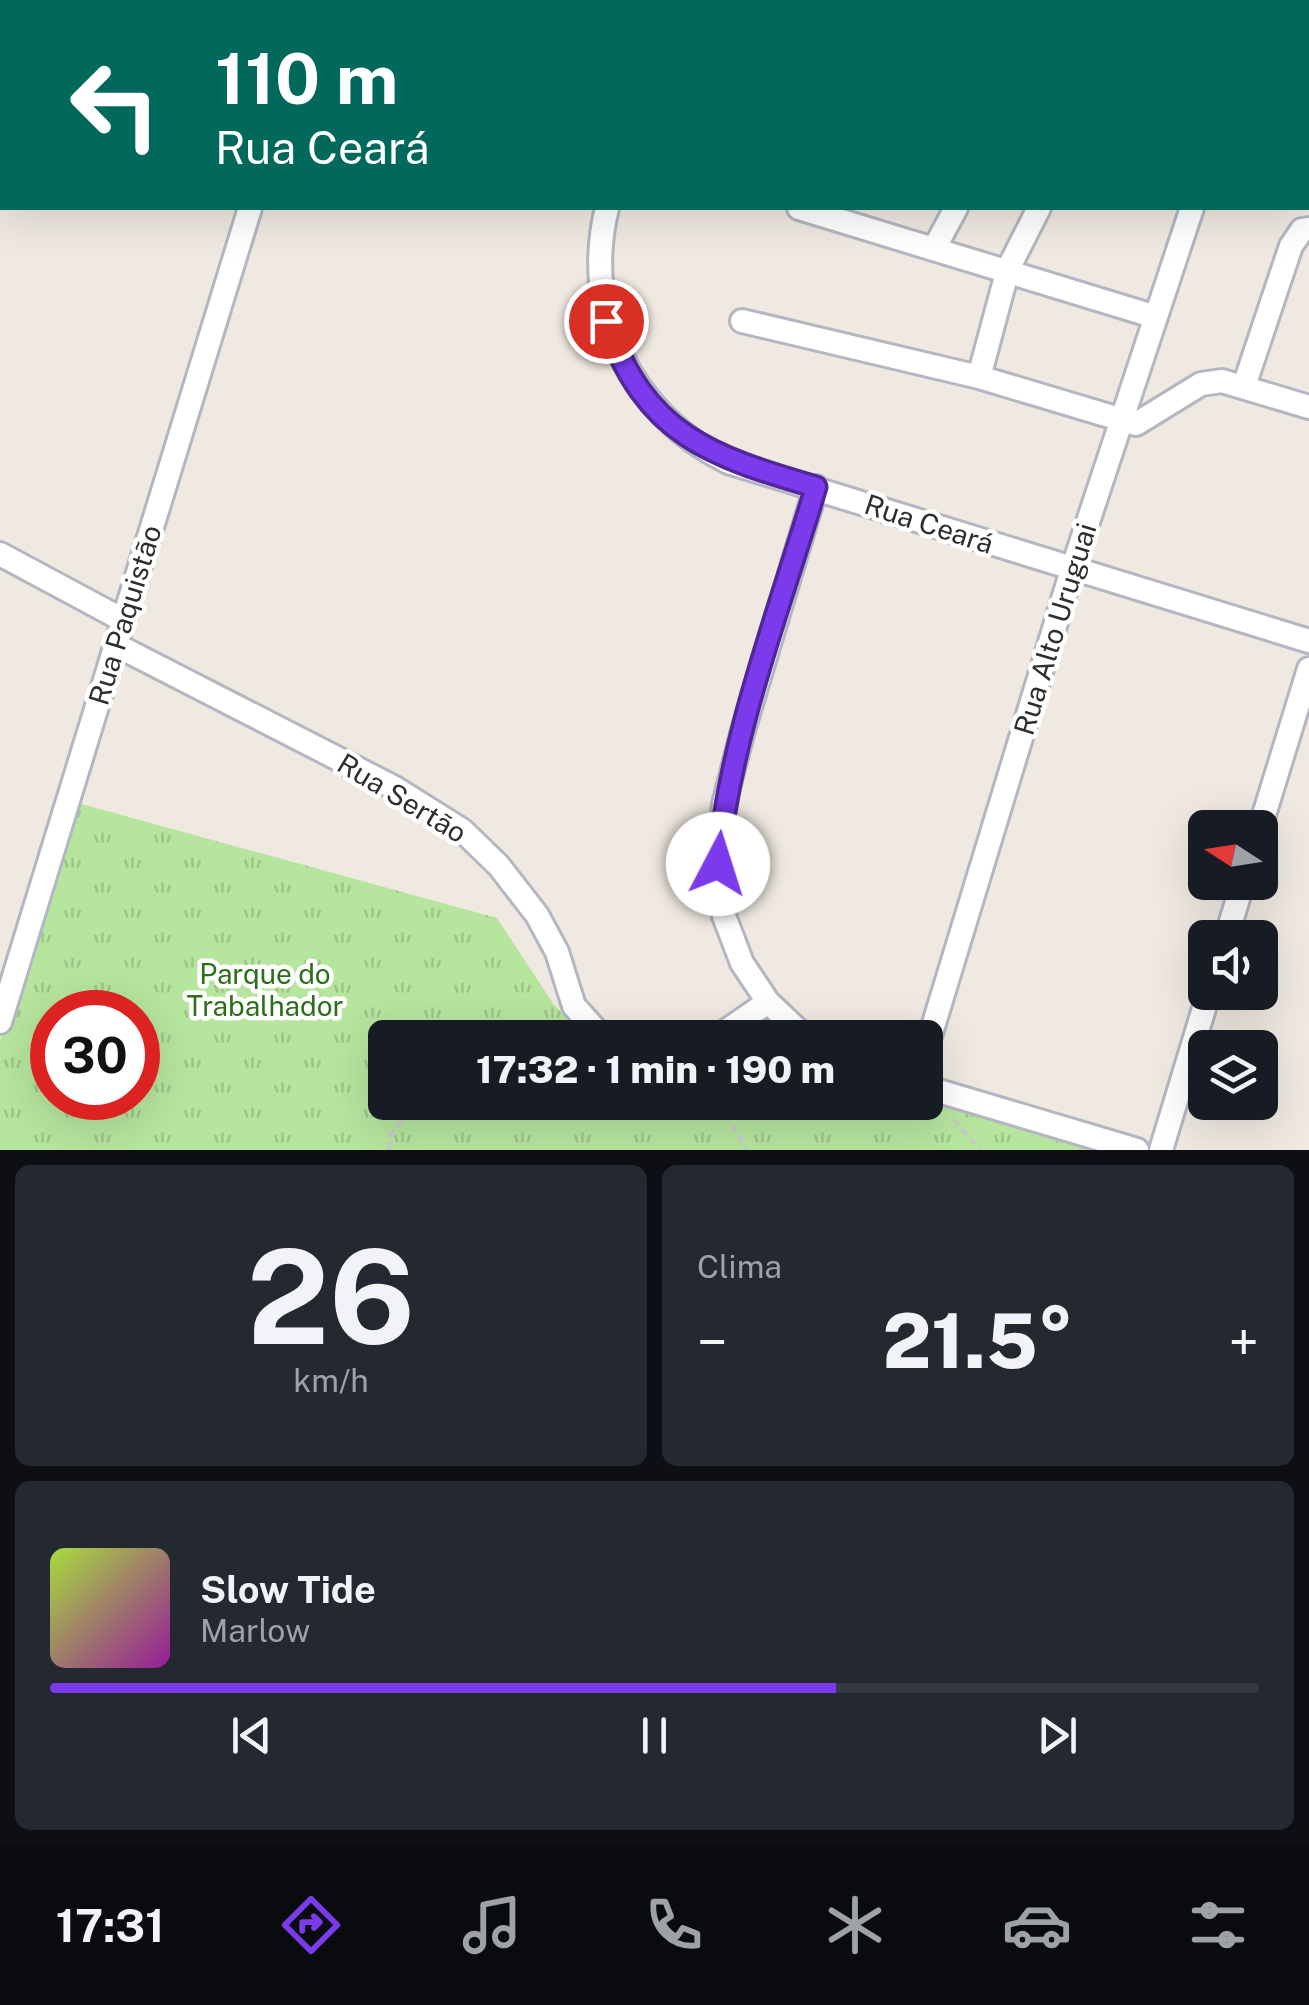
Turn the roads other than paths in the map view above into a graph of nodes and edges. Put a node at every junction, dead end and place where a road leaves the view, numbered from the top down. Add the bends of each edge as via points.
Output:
1 (249, 210) edge
2 (606, 210) edge
3 (806, 210) edge
4 (955, 210) edge
5 (1038, 210) edge
6 (1191, 210) edge
7 (1309, 228) edge
8 (935, 246) junction
9 (1008, 269) junction
10 (1156, 316) junction
11 (742, 321) dead end
12 (979, 377) junction
13 (1244, 386) junction
14 (1309, 407) edge
15 (1123, 423) junction
16 (816, 487) junction
17 (0, 554) edge
18 (1072, 570) junction
19 (123, 620) junction
20 (1309, 641) edge
21 (116, 645) junction
22 (1309, 669) edge
23 (1266, 810) edge
24 (768, 1002) junction
25 (1203, 1010) edge
26 (587, 1020) edge
27 (742, 1020) edge
28 (787, 1020) edge
29 (935, 1020) edge
30 (0, 1022) edge
31 (943, 1092) edge
32 (1137, 1150) edge
33 (1160, 1150) edge

1 - 19 street, Rua Paquistão
2 - 16 street, Rua Ceará via 597,261 600,294 618,354 640,388 694,445 728,462
3 - 8 street
4 - 8 street
5 - 9 street
6 - 10 street, Rua Alto Uruguai
7 - 13 street via 1291,246
8 - 9 street
9 - 10 street
9 - 12 street
10 - 15 street, Rua Alto Uruguai
11 - 12 street
12 - 15 street
13 - 14 street
13 - 15 street via 1201,384 1154,416
15 - 18 street, Rua Alto Uruguai
16 - 18 street, Rua Ceará
16 - 24 street via 724,804 718,864 724,916 742,963
17 - 19 street
18 - 20 street, Rua Ceará
18 - 29 street, Rua Alto Uruguai
19 - 21 street, Rua Paquistão
21 - 26 street, Rua Sertão via 395,788 462,830 536,915 574,1006
21 - 30 street, Rua Paquistão
22 - 23 street
24 - 27 street
24 - 28 street
25 - 33 street
31 - 32 street

